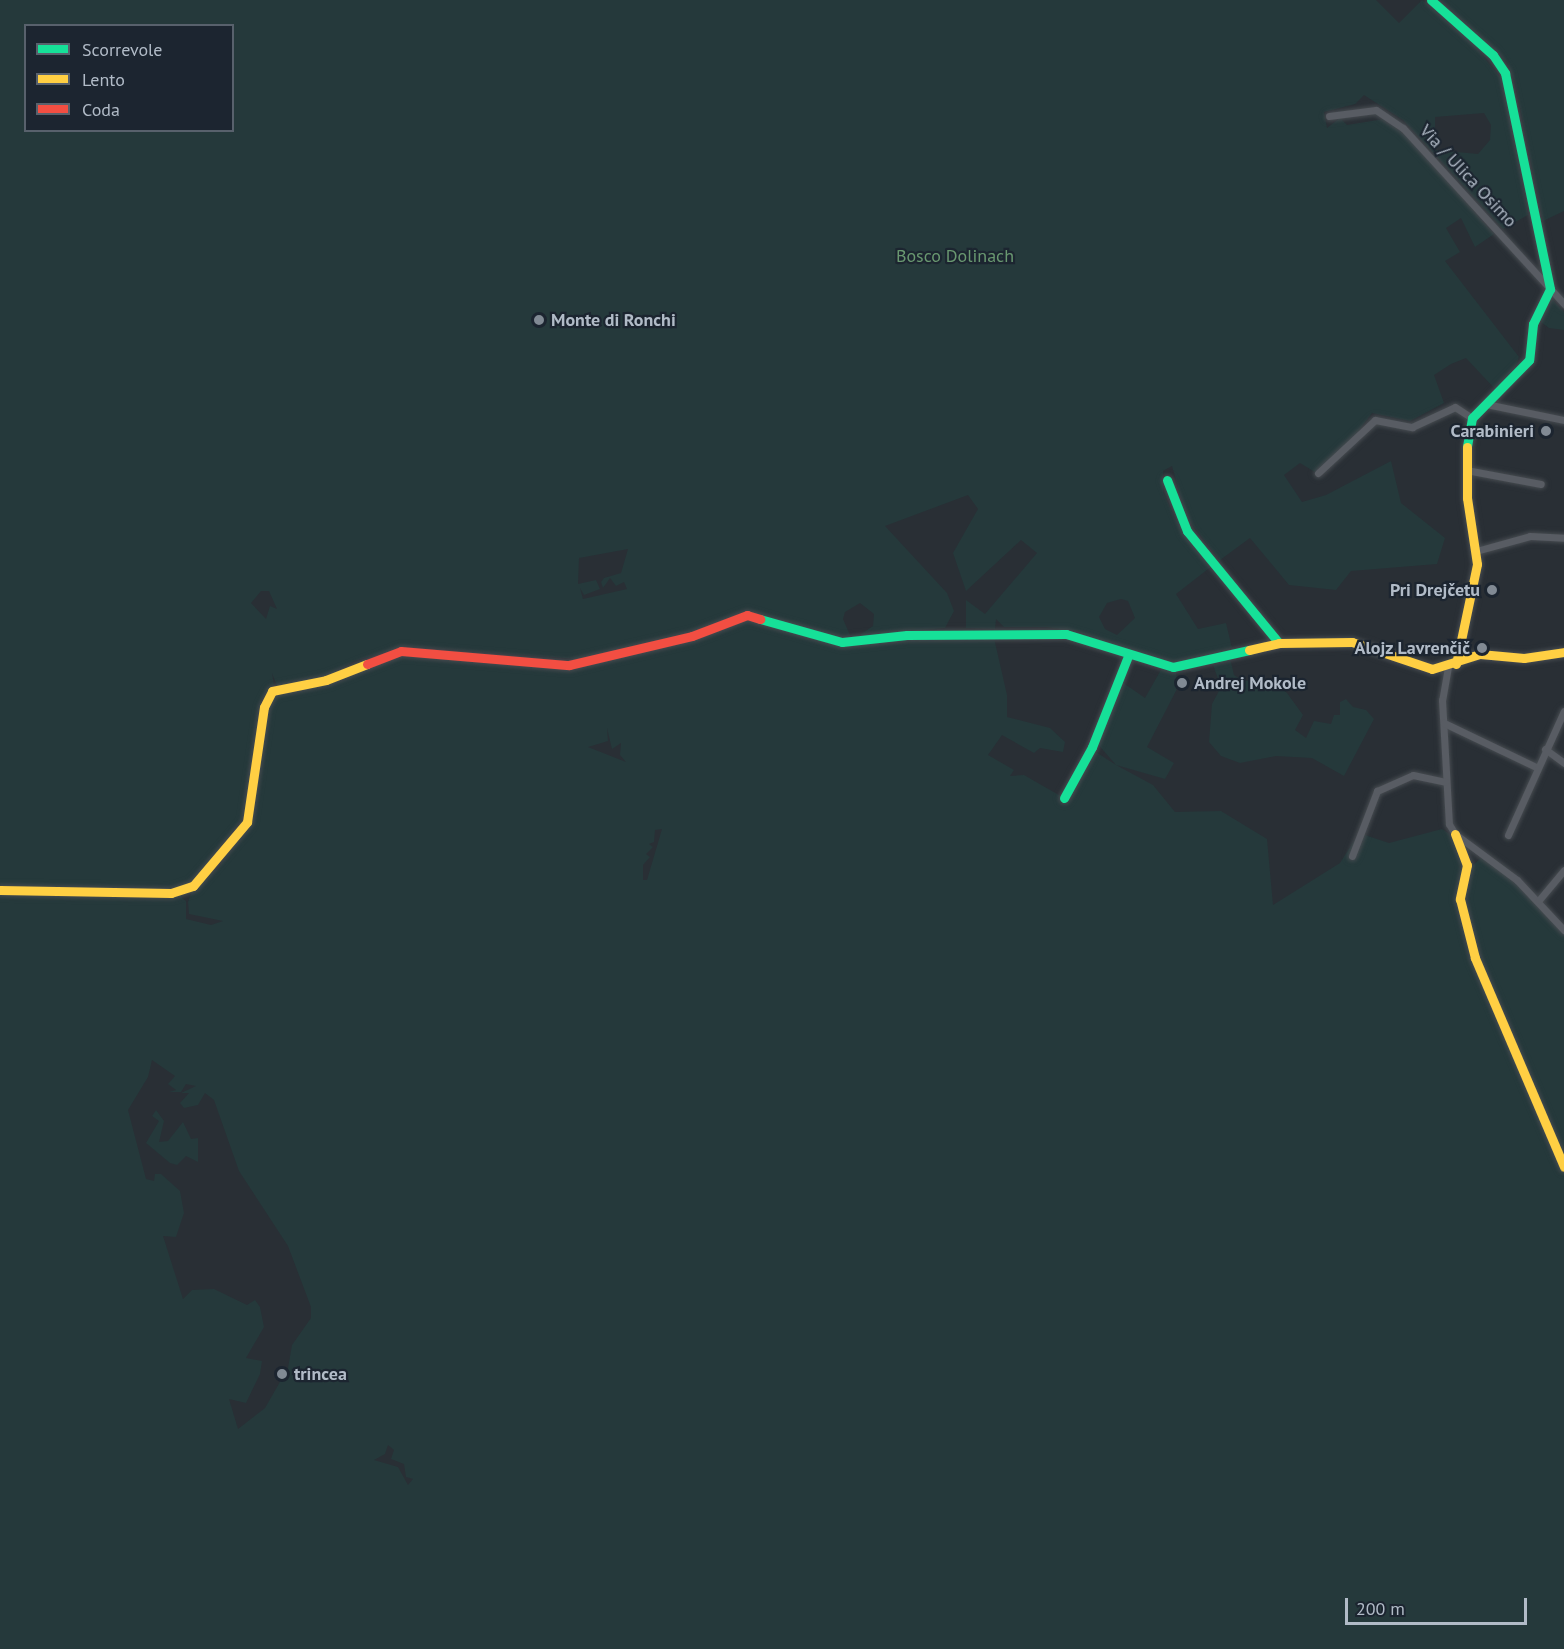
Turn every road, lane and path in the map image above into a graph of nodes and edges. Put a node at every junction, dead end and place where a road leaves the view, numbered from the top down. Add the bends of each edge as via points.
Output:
1 (1431, 0) edge
2 (1329, 116) dead end
3 (1550, 289) junction
4 (1564, 304) edge
5 (1486, 404) junction
6 (1472, 418) junction
7 (1564, 420) edge
8 (1466, 470) junction
9 (1318, 473) dead end
10 (1167, 480) dead end
11 (1541, 484) dead end
12 (1564, 538) edge
13 (1476, 551) junction
14 (1278, 643) junction
15 (1564, 652) edge
16 (1128, 656) junction
17 (1452, 666) junction
18 (1564, 711) edge
19 (1444, 723) junction
20 (1545, 749) junction
21 (1564, 763) edge
22 (1538, 768) junction
23 (1445, 783) junction
24 (1065, 799) dead end
25 (1455, 834) junction
26 (1508, 835) dead end
27 (1478, 853) junction
28 (1352, 856) dead end
29 (1467, 865) junction
30 (1564, 870) edge
31 (0, 890) edge
32 (1539, 900) junction
33 (1564, 930) edge
34 (1564, 1167) edge

1 - 3 street via 1493,55 1505,73
2 - 3 street, Via / Ulica Osimo via 1377,110 1403,128
3 - 4 street, Via / Ulica Osimo
3 - 5 street via 1533,324 1529,360
5 - 6 street
5 - 7 street
6 - 8 street via 1465,444
6 - 9 street via 1455,407 1413,427 1375,420
8 - 11 street
8 - 13 street
10 - 14 street via 1187,531
12 - 13 street via 1530,536
13 - 17 street
14 - 16 street via 1185,666
14 - 17 street via 1352,642 1425,667
15 - 17 street via 1524,658 1480,654
16 - 24 street
16 - 31 street via 1079,636 978,634 842,642 741,615 692,636 569,665 416,651 387,654 326,680 272,691 264,708 247,822 193,886 171,893
17 - 19 street
18 - 20 street
19 - 22 street
19 - 23 street
20 - 21 street
20 - 22 street
22 - 26 street
23 - 25 street via 1445,814
23 - 28 street via 1413,774 1377,791
25 - 27 street
25 - 29 street
27 - 29 street
27 - 32 street
29 - 34 street via 1460,899 1466,930
30 - 32 street
32 - 33 street

